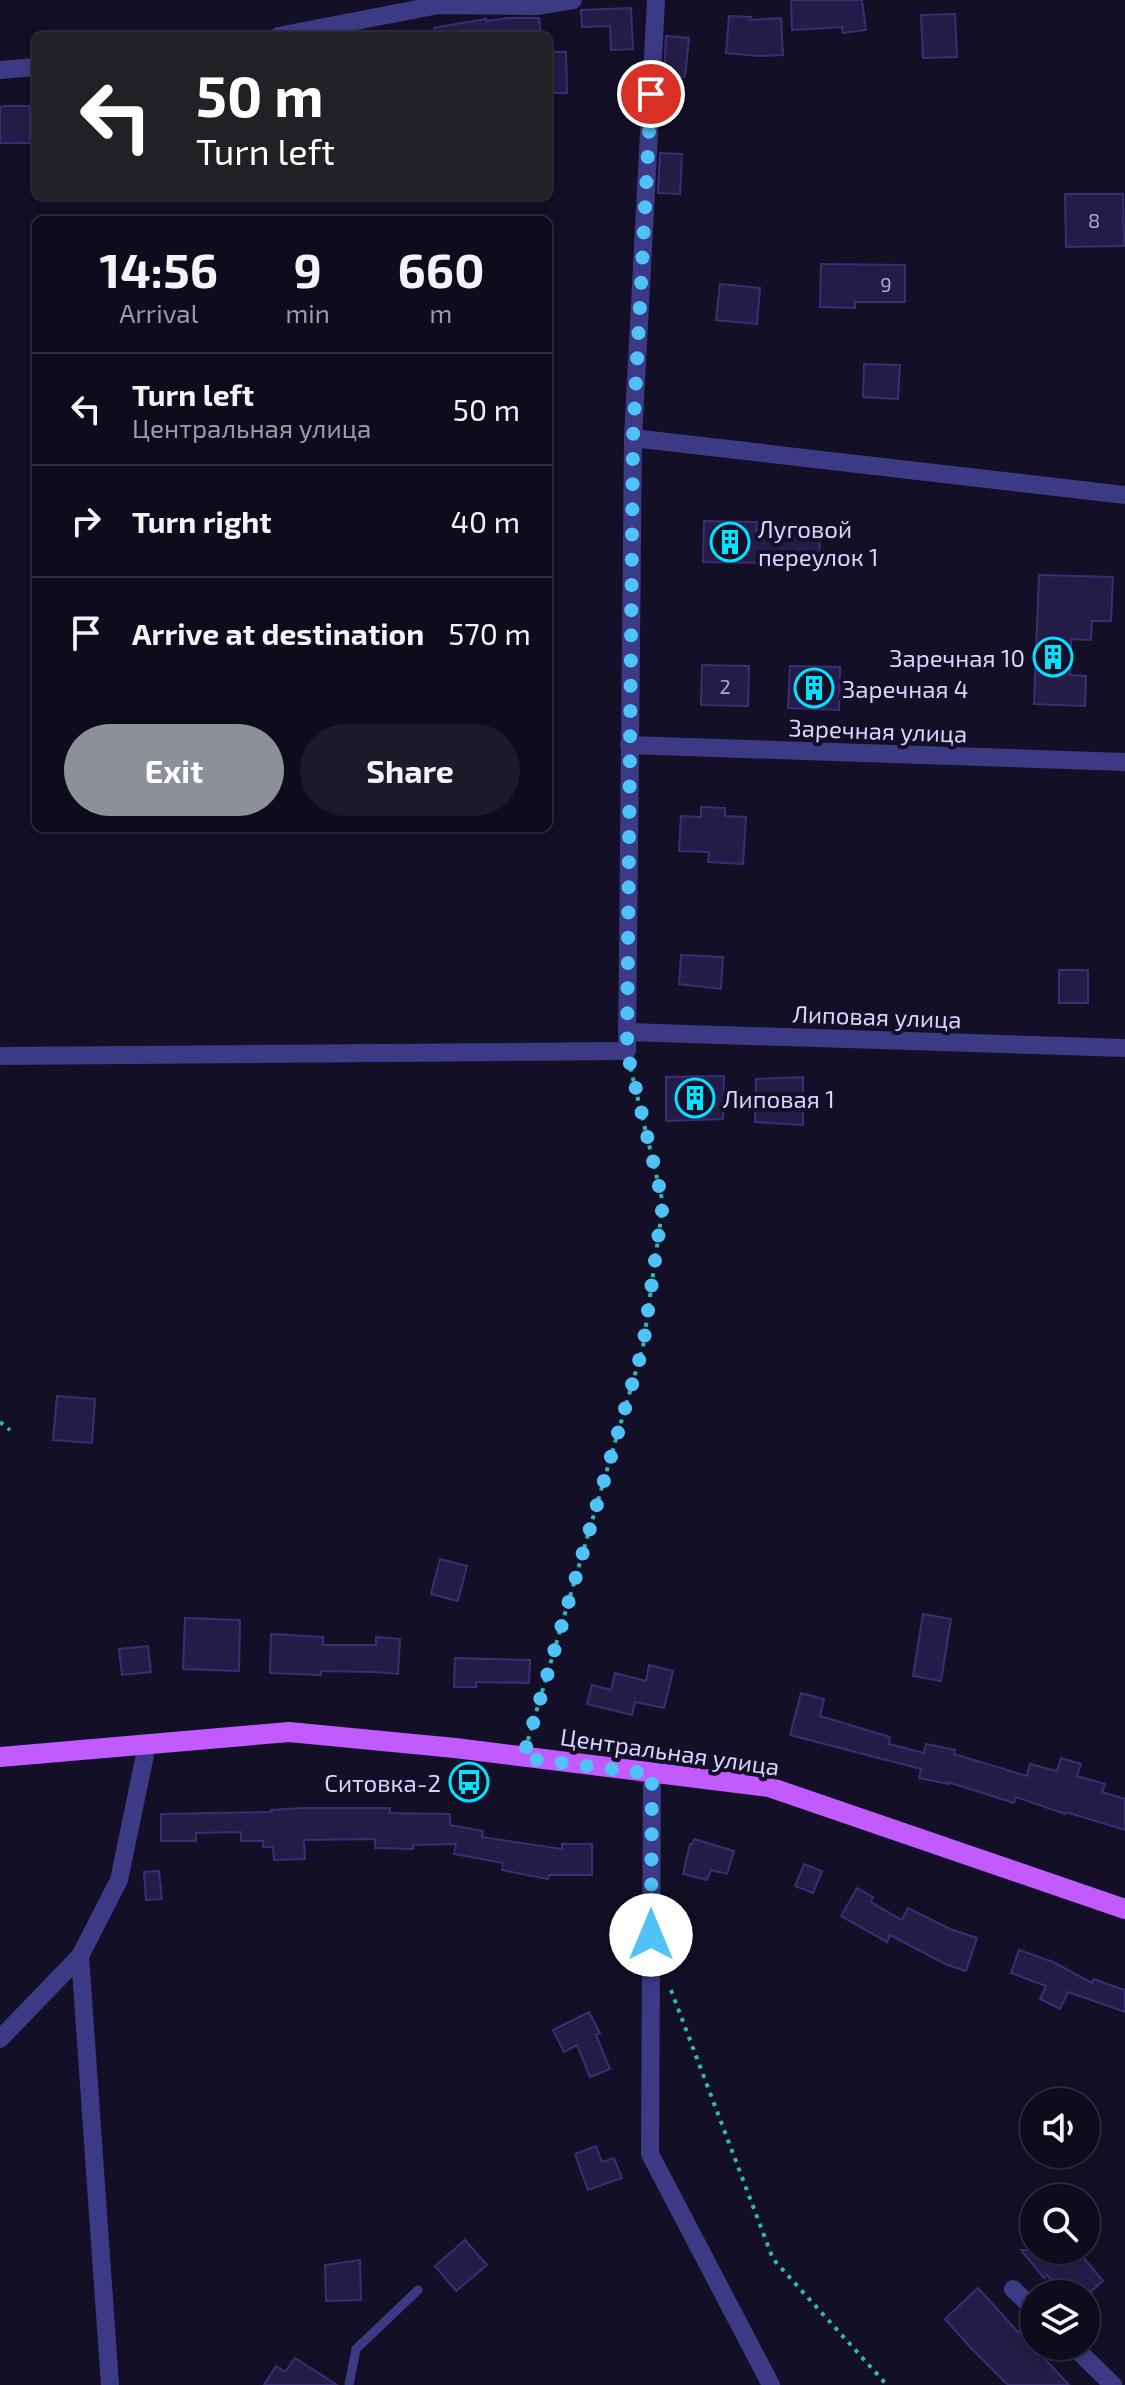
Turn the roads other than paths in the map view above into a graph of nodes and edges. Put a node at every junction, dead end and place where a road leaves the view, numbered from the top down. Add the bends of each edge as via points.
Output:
1 (573, 0) edge
2 (656, 0) edge
3 (299, 32) edge
4 (32, 67) edge
5 (0, 70) edge
6 (633, 438) junction
7 (1125, 495) edge
8 (629, 745) junction
9 (1125, 762) edge
10 (627, 1041) junction
11 (1125, 1048) edge
12 (0, 1056) edge
13 (147, 1745) junction
14 (0, 1757) edge
15 (652, 1774) junction
16 (1125, 1909) edge
17 (80, 1956) junction
18 (0, 2039) edge
19 (1013, 2289) dead end
20 (418, 2290) dead end
21 (1020, 2296) edge
22 (1087, 2360) edge
23 (110, 2385) edge
24 (349, 2385) edge
25 (771, 2385) edge
26 (1113, 2385) edge

1 - 3 street via 537,6 439,5
2 - 6 street
4 - 5 street
6 - 7 street
6 - 8 street
8 - 9 street, Заречная улица
8 - 10 street
10 - 11 street, Липовая улица
10 - 12 street, Липовая улица
13 - 14 main road, Центральная улица
13 - 15 main road, Центральная улица via 289,1732
13 - 17 street via 119,1880
15 - 16 main road, Центральная улица via 769,1787
15 - 25 street via 650,2154
17 - 18 street
17 - 23 street
19 - 21 street
20 - 24 lane via 356,2349
22 - 26 street

